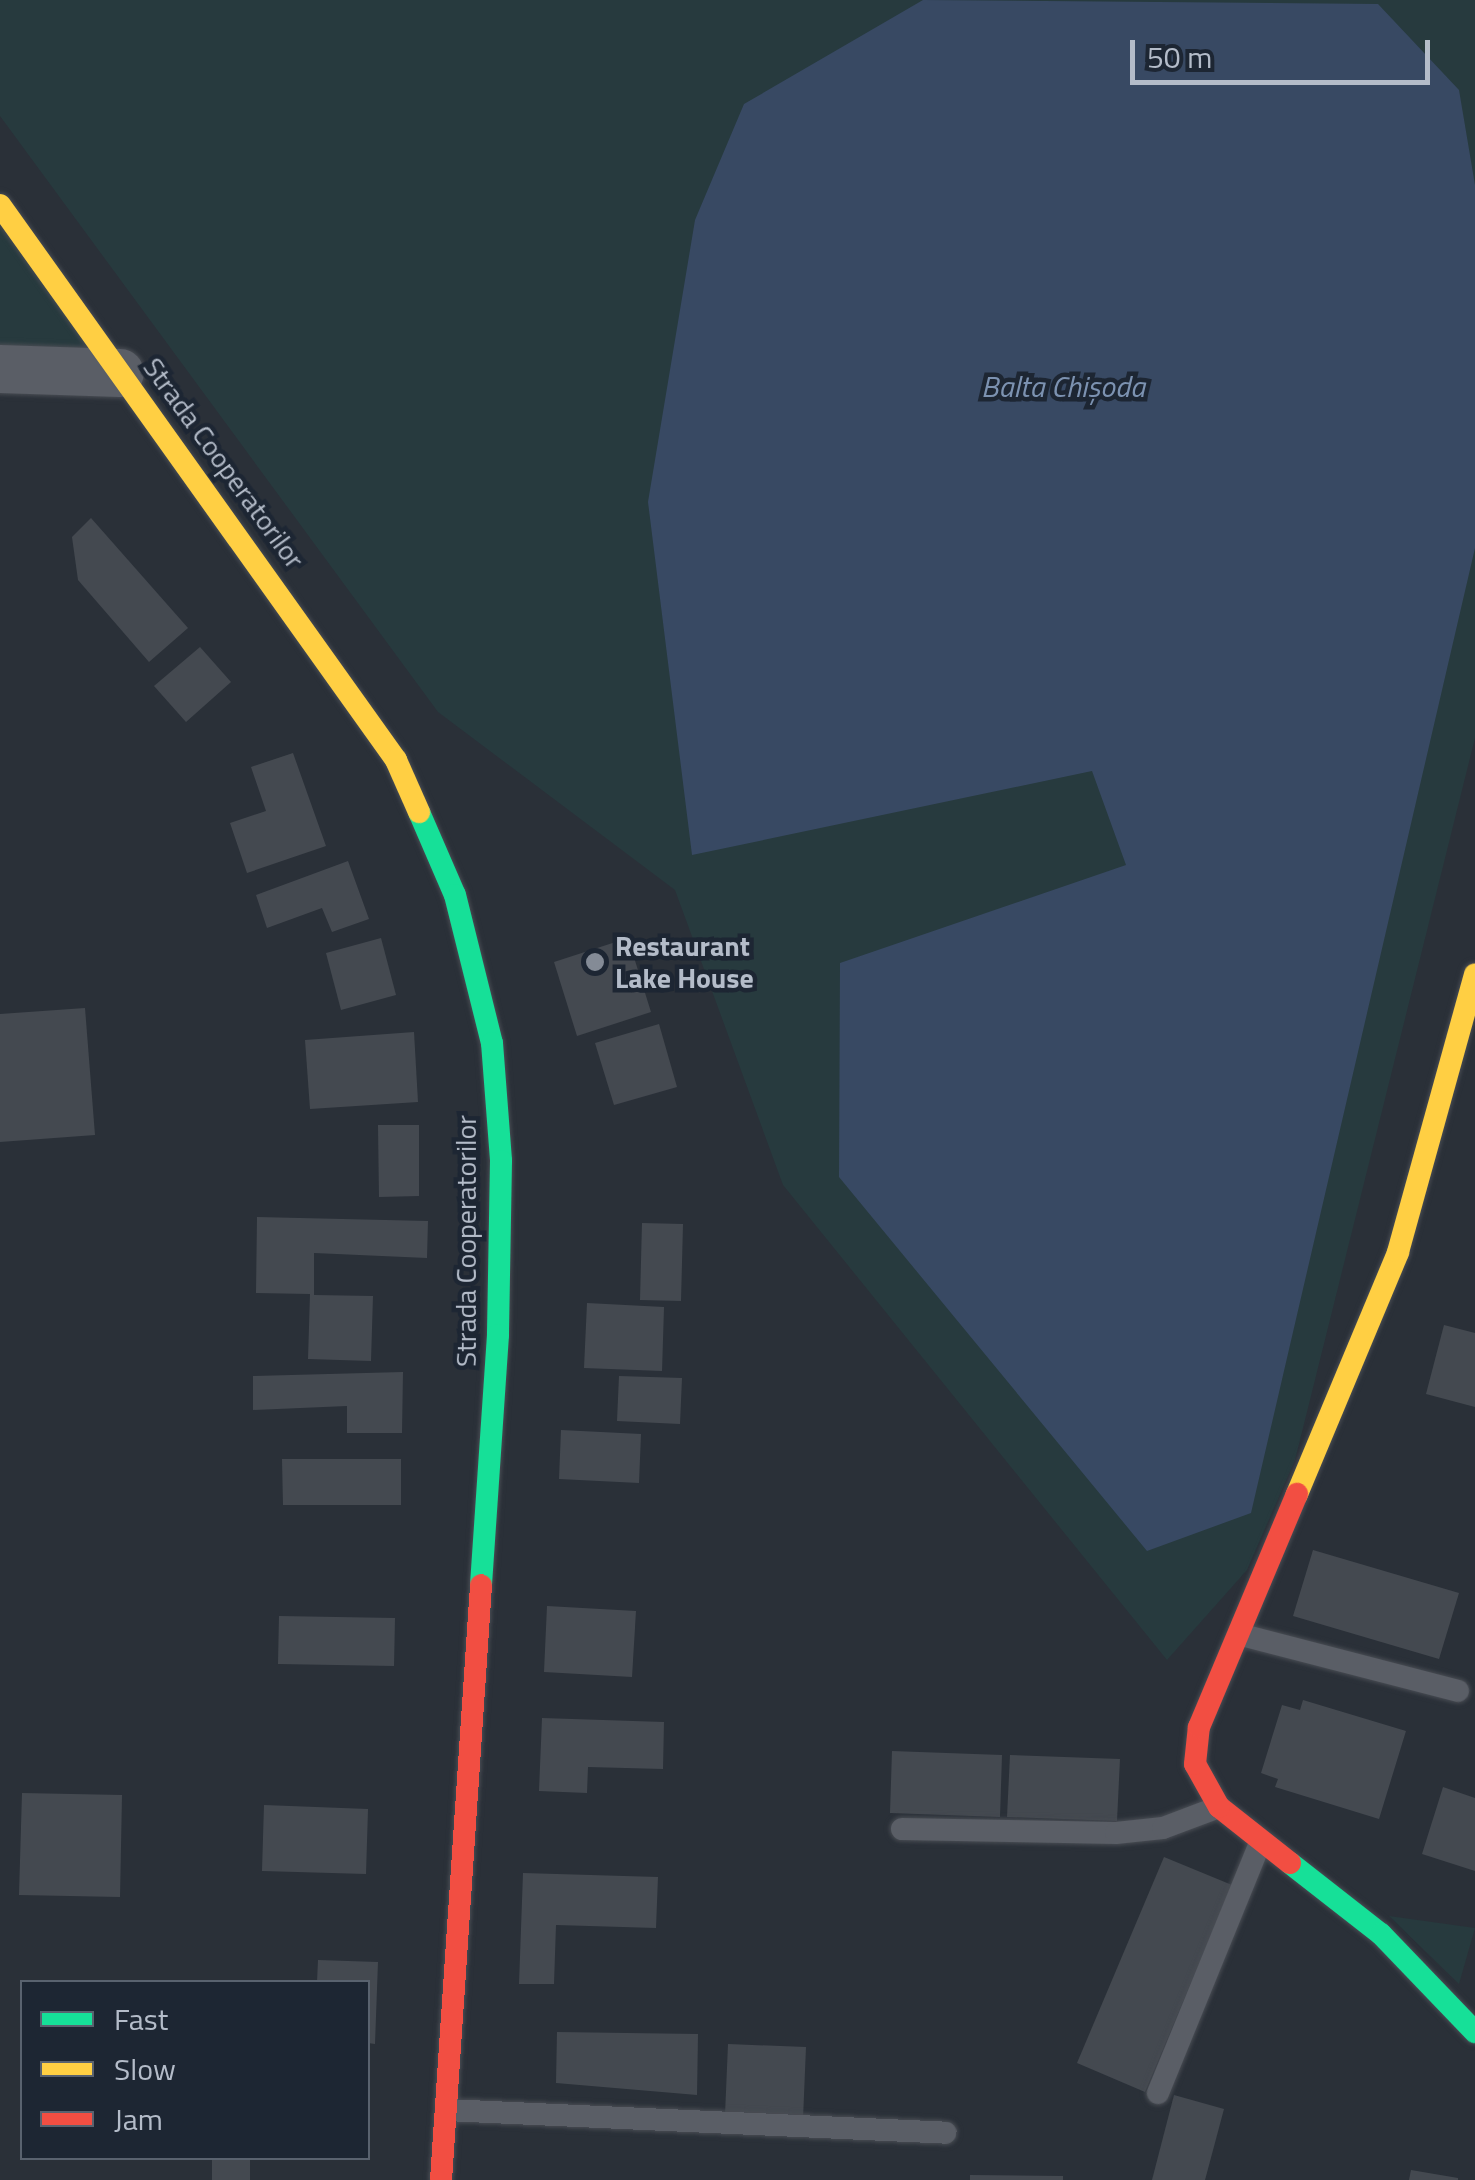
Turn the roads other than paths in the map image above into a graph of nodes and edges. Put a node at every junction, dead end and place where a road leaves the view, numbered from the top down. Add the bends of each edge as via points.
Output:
1 (0, 205) edge
2 (0, 369) edge
3 (120, 373) junction
4 (1475, 974) edge
5 (1242, 1635) junction
6 (1458, 1691) dead end
7 (1218, 1807) junction
8 (902, 1829) dead end
9 (1260, 1843) junction
10 (1475, 2032) edge
11 (1158, 2094) dead end
12 (446, 2110) junction
13 (945, 2133) dead end
14 (442, 2180) edge

1 - 3 street, Strada Cooperatorilor
2 - 3 street
3 - 12 street, Strada Cooperatorilor via 396,760 455,894 492,1043 501,1161 498,1335
4 - 5 street via 1398,1252
5 - 6 lane
5 - 7 street via 1200,1728 1195,1764
7 - 8 lane via 1163,1828 1116,1833
7 - 9 street
9 - 10 street via 1381,1934
9 - 11 lane
12 - 13 lane
12 - 14 street, Strada Cooperatorilor

